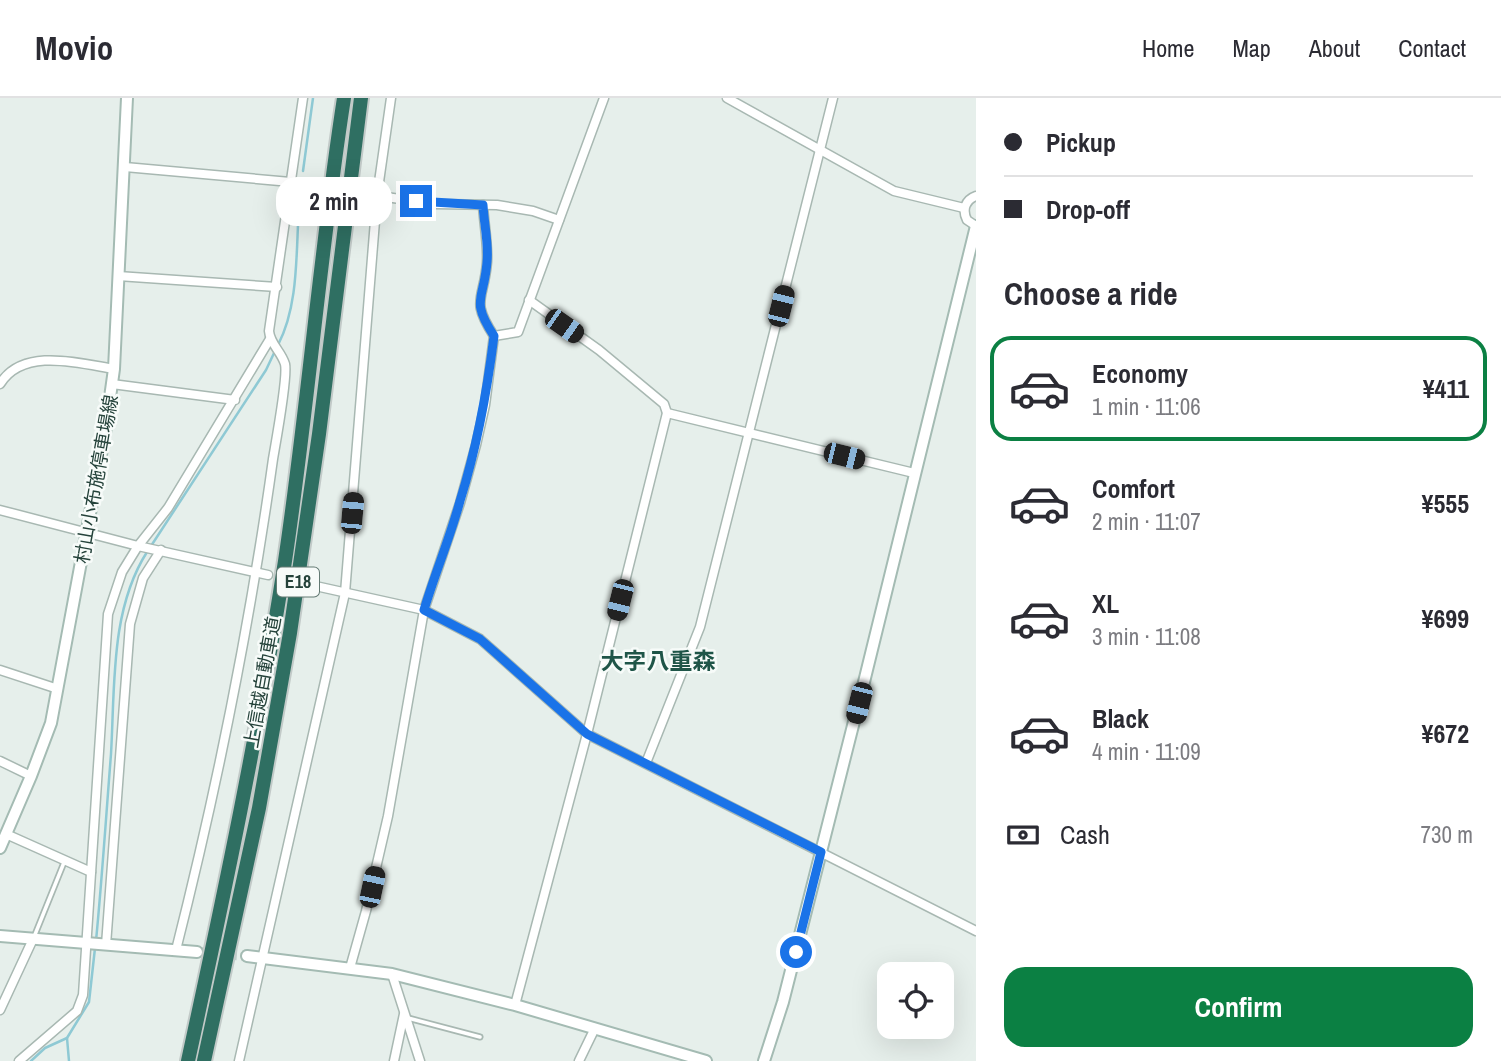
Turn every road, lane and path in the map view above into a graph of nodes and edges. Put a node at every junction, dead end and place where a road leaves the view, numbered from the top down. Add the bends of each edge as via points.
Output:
1 (127, 98) edge
2 (303, 98) edge
3 (344, 98) edge
4 (361, 98) edge
5 (391, 98) edge
6 (604, 98) edge
7 (833, 98) edge
8 (732, 99) edge
9 (820, 149) junction
10 (125, 167) junction
11 (290, 181) junction
12 (313, 184) tunnel mouth
13 (365, 194) tunnel mouth
14 (377, 196) junction
15 (976, 196) edge
16 (483, 205) junction
17 (964, 208) junction
18 (559, 220) junction
19 (976, 226) edge
20 (118, 276) junction
21 (277, 287) junction
22 (528, 300) junction
23 (494, 336) junction
24 (271, 341) junction
25 (114, 369) junction
26 (3, 374) edge
27 (0, 384) edge
28 (112, 384) junction
29 (235, 400) junction
30 (667, 413) junction
31 (750, 432) junction
32 (914, 473) junction
33 (0, 510) edge
34 (87, 533) junction
35 (141, 546) junction
36 (159, 550) junction
37 (255, 572) junction
38 (268, 575) dead end
39 (311, 585) dead end
40 (345, 593) junction
41 (424, 610) junction
42 (0, 670) edge
43 (58, 690) junction
44 (587, 734) junction
45 (0, 761) edge
46 (646, 763) junction
47 (31, 776) junction
48 (6, 834) junction
49 (0, 848) edge
50 (821, 852) junction
51 (65, 860) junction
52 (91, 872) junction
53 (976, 931) edge
54 (0, 936) edge
55 (33, 939) junction
56 (87, 943) junction
57 (106, 944) junction
58 (176, 950) junction
59 (197, 952) tunnel mouth
60 (247, 956) tunnel mouth
61 (262, 958) junction
62 (350, 968) junction
63 (392, 974) junction
64 (515, 1004) junction
65 (0, 1010) edge
66 (405, 1014) junction
67 (595, 1028) junction
68 (480, 1037) dead end
69 (19, 1061) edge
70 (188, 1061) edge
71 (204, 1061) edge
72 (239, 1061) edge
73 (394, 1061) edge
74 (420, 1061) edge
75 (579, 1061) edge
76 (706, 1061) edge
77 (764, 1061) edge

1 - 10 street, 村山小布施停車場線
2 - 11 street
3 - 70 highway, 上信越自動車道 / E18 via 274,630
4 - 71 highway, 上信越自動車道 / E18 via 290,633 259,808
5 - 14 street
6 - 18 street
7 - 9 street
8 - 9 street
9 - 17 street via 894,191
9 - 31 street
10 - 11 street
10 - 20 street, 村山小布施停車場線
11 - 12 street
11 - 21 street
13 - 14 street
14 - 16 street
14 - 40 street
15 - 17 street
16 - 18 street via 533,211
16 - 23 street via 487,261 481,315
17 - 19 street via 967,220
18 - 22 street
19 - 32 street
20 - 21 street
20 - 25 street, 村山小布施停車場線
21 - 24 street
22 - 23 street via 518,332
22 - 30 street via 608,358 664,404
23 - 41 street via 475,445
24 - 29 street
24 - 37 street via 285,364
25 - 26 street via 29,362
25 - 28 street, 村山小布施停車場線
26 - 27 street
28 - 29 street
28 - 34 street, 村山小布施停車場線
29 - 35 street
30 - 31 street
30 - 44 street
31 - 32 street
31 - 46 street via 700,627
32 - 50 street
33 - 34 street
34 - 35 street
34 - 43 street, 村山小布施停車場線
35 - 36 street
35 - 52 street via 122,572 108,614
36 - 37 street
36 - 57 street via 143,578 130,624
37 - 38 street
37 - 58 street via 204,842
39 - 40 street
40 - 41 street
40 - 61 street
41 - 44 street via 480,639
41 - 62 street via 388,816
42 - 43 street
43 - 47 street, 村山小布施停車場線
44 - 46 street
44 - 64 street
45 - 47 street
46 - 50 street
47 - 48 street, 村山小布施停車場線
48 - 49 street, 村山小布施停車場線
48 - 51 street
50 - 53 street
50 - 77 street
51 - 52 street
51 - 55 lane
52 - 56 street
54 - 55 street
55 - 56 street
55 - 65 street
56 - 57 street
56 - 69 street via 83,996 77,1011
57 - 58 street
58 - 59 street
60 - 61 street
61 - 62 street
61 - 72 street
62 - 63 street
63 - 64 street
63 - 66 street
64 - 67 street
66 - 68 lane
66 - 73 street
66 - 74 street
67 - 75 street
67 - 76 street

